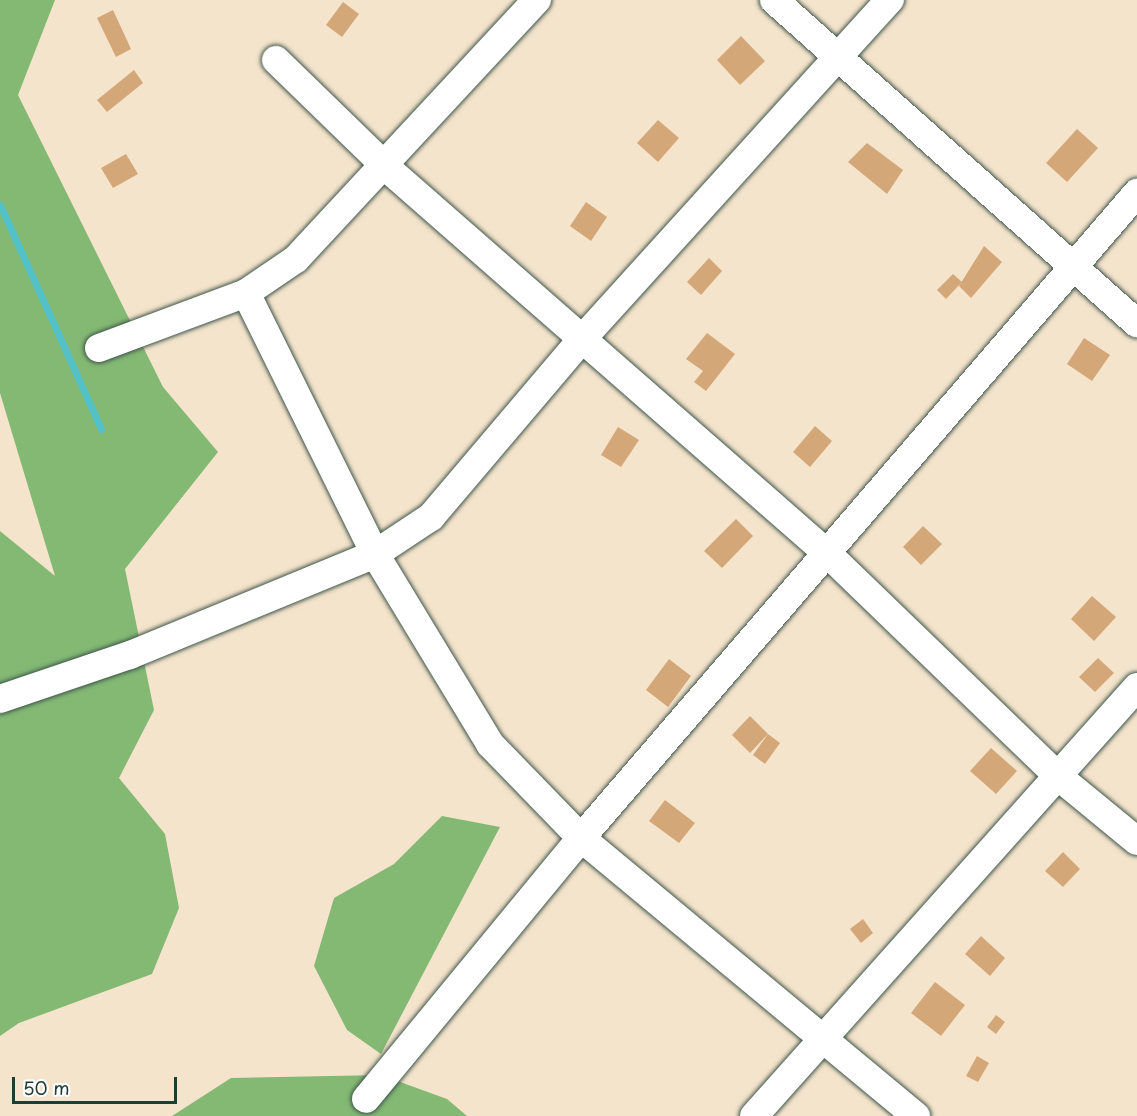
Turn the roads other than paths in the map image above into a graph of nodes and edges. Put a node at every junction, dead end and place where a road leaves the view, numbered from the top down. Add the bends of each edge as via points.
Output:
1 (537, 0) edge
2 (774, 0) edge
3 (890, 0) edge
4 (838, 57) junction
5 (276, 60) dead end
6 (387, 168) junction
7 (1137, 193) edge
8 (1072, 265) junction
9 (246, 293) junction
10 (1137, 323) edge
11 (583, 338) junction
12 (99, 348) dead end
13 (375, 554) junction
14 (828, 554) junction
15 (1137, 687) edge
16 (0, 699) edge
17 (1059, 777) junction
18 (581, 838) junction
19 (1137, 841) edge
20 (823, 1039) junction
21 (366, 1100) dead end
22 (754, 1116) edge
23 (916, 1116) edge

1 - 6 street
2 - 4 street
3 - 4 street
4 - 8 street
4 - 11 street
5 - 6 street
6 - 9 street via 296,259
6 - 11 street
7 - 8 street
8 - 10 street
8 - 14 street
9 - 12 street
9 - 13 street
11 - 13 street via 431,517
11 - 14 street
13 - 16 street via 130,654
13 - 18 street via 490,744
14 - 17 street
14 - 18 street
15 - 17 street
17 - 19 street
17 - 20 street
18 - 20 street
18 - 21 street
20 - 22 street
20 - 23 street

